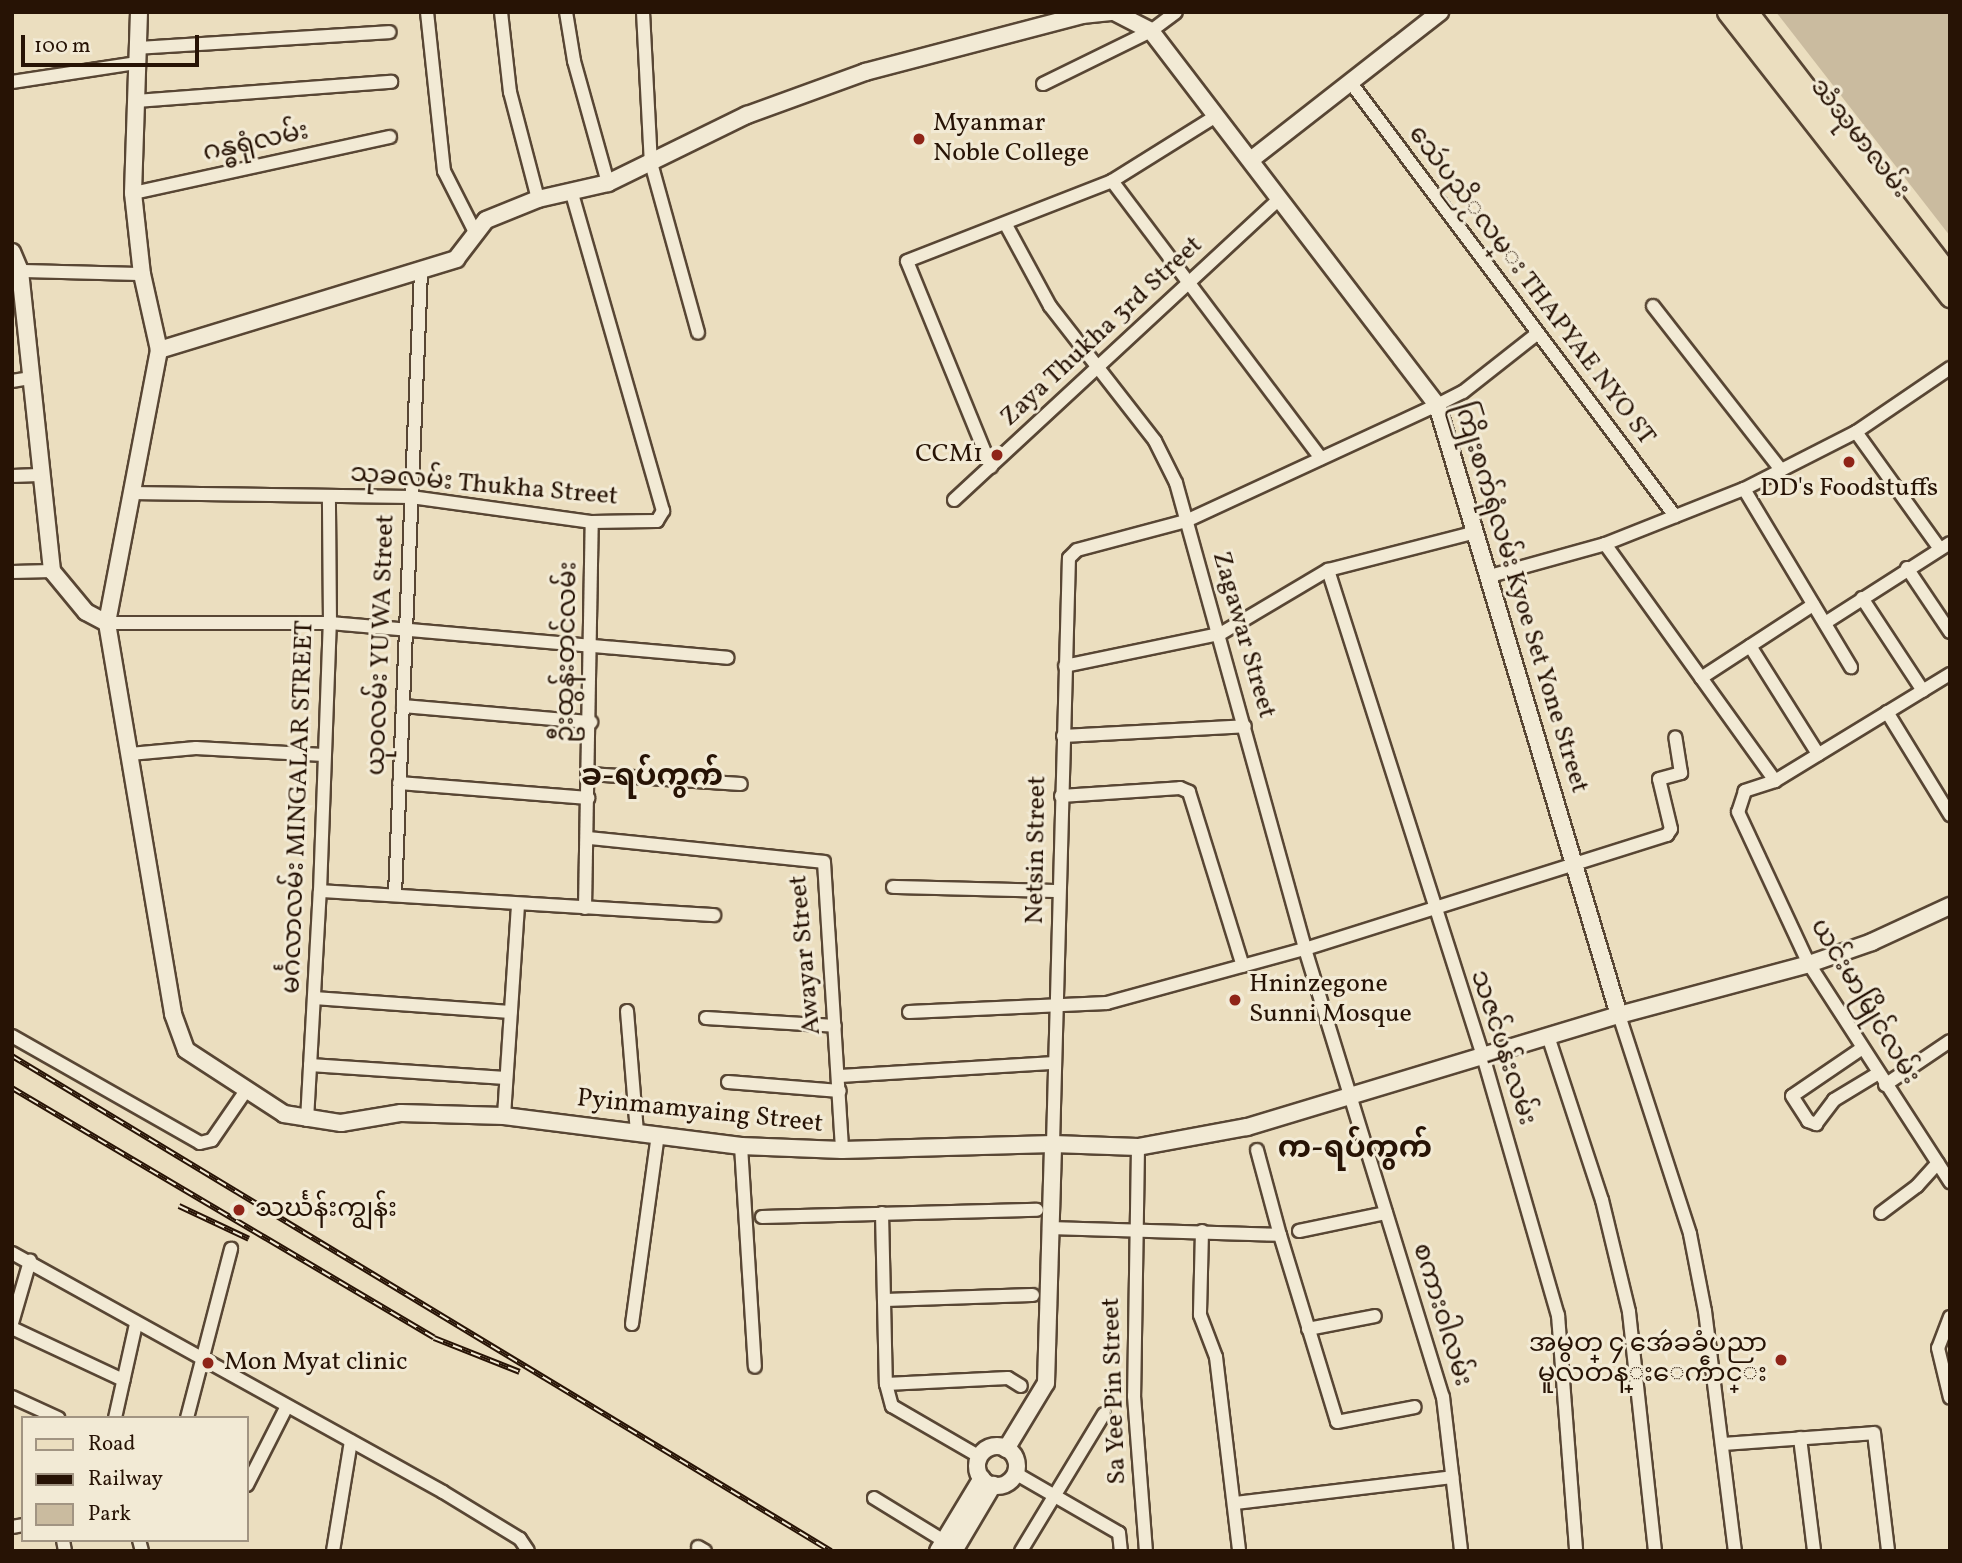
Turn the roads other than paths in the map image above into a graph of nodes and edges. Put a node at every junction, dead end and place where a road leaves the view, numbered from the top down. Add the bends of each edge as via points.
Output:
1 (139, 12) edge
2 (427, 12) edge
3 (501, 12) edge
4 (566, 12) edge
5 (643, 12) edge
6 (1112, 12) edge
7 (1176, 12) edge
8 (1727, 12) edge
9 (1748, 12) edge
10 (1429, 16) edge
11 (1151, 31) junction
12 (389, 32) dead end
13 (136, 55) junction
14 (12, 82) edge
15 (391, 82) dead end
16 (1351, 83) junction
17 (1043, 84) dead end
18 (136, 101) junction
19 (1216, 116) junction
20 (390, 137) dead end
21 (1252, 159) junction
22 (652, 163) junction
23 (1112, 181) junction
24 (608, 183) junction
25 (572, 191) junction
26 (133, 193) junction
27 (1280, 198) junction
28 (538, 199) junction
29 (1006, 225) junction
30 (476, 234) junction
31 (12, 253) edge
32 (20, 271) junction
33 (421, 272) junction
34 (142, 274) junction
35 (1950, 275) edge
36 (1190, 281) junction
37 (1950, 298) edge
38 (1653, 306) dead end
39 (698, 333) dead end
40 (1538, 333) junction
41 (159, 350) junction
42 (1100, 366) junction
43 (1950, 368) edge
44 (30, 378) junction
45 (12, 381) edge
46 (1437, 405) junction
47 (1856, 432) junction
48 (1321, 458) junction
49 (991, 467) junction
50 (1781, 470) junction
51 (39, 475) junction
52 (12, 476) edge
53 (1745, 489) junction
54 (131, 493) junction
55 (329, 496) junction
56 (411, 497) junction
57 (954, 500) dead end
58 (1675, 516) junction
59 (1186, 521) junction
60 (592, 522) junction
61 (1476, 532) junction
62 (1605, 544) junction
63 (1945, 546) edge
64 (1907, 568) junction
65 (1328, 570) junction
66 (52, 571) junction
67 (12, 572) edge
68 (1490, 576) junction
69 (1861, 598) junction
70 (1813, 605) junction
71 (107, 623) junction
72 (330, 623) junction
73 (1825, 623) junction
74 (406, 631) junction
75 (1950, 632) edge
76 (1220, 634) junction
77 (1751, 646) junction
78 (593, 649) junction
79 (727, 658) dead end
80 (1066, 666) junction
81 (1851, 667) dead end
82 (1950, 674) edge
83 (1701, 678) junction
84 (1923, 691) junction
85 (403, 706) junction
86 (1887, 712) junction
87 (591, 722) junction
88 (1245, 726) junction
89 (1063, 736) junction
90 (1675, 737) dead end
91 (130, 754) junction
92 (1818, 754) junction
93 (324, 755) junction
94 (589, 774) junction
95 (1775, 781) junction
96 (399, 783) junction
97 (741, 784) dead end
98 (1061, 796) junction
99 (588, 798) junction
100 (1950, 815) edge
101 (589, 838) junction
102 (1575, 864) junction
103 (893, 887) dead end
104 (320, 891) junction
105 (1059, 891) junction
106 (395, 894) junction
107 (518, 904) junction
108 (1950, 906) edge
109 (585, 908) junction
110 (1432, 908) junction
111 (715, 915) dead end
112 (1305, 949) junction
113 (1809, 964) junction
114 (1243, 966) junction
115 (314, 998) junction
116 (1056, 1006) junction
117 (627, 1011) dead end
118 (510, 1012) junction
119 (909, 1012) dead end
120 (1619, 1015) junction
121 (706, 1018) dead end
122 (835, 1026) junction
123 (12, 1036) edge
124 (1548, 1036) junction
125 (1950, 1041) edge
126 (1861, 1049) junction
127 (1483, 1056) junction
128 (1055, 1063) junction
129 (310, 1065) junction
130 (1877, 1074) junction
131 (839, 1076) junction
132 (506, 1078) junction
133 (728, 1082) dead end
134 (1885, 1085) junction
135 (247, 1089) junction
136 (840, 1091) junction
137 (1351, 1098) junction
138 (504, 1116) junction
139 (307, 1120) junction
140 (637, 1132) junction
141 (658, 1135) junction
142 (1053, 1144) junction
143 (741, 1146) junction
144 (1138, 1147) junction
145 (842, 1150) junction
146 (1257, 1150) dead end
147 (1938, 1163) junction
148 (1950, 1182) edge
149 (1037, 1210) dead end
150 (881, 1213) junction
151 (1386, 1213) junction
152 (1881, 1213) dead end
153 (762, 1217) dead end
154 (1049, 1228) junction
155 (1135, 1230) junction
156 (1202, 1231) junction
157 (1299, 1231) dead end
158 (1280, 1235) junction
159 (231, 1250) dead end
160 (12, 1253) edge
161 (30, 1261) junction
162 (1033, 1295) dead end
163 (884, 1300) junction
164 (1375, 1316) dead end
165 (1950, 1317) edge
166 (136, 1324) junction
167 (632, 1324) dead end
168 (12, 1326) edge
169 (1308, 1329) junction
170 (202, 1362) junction
171 (755, 1367) dead end
172 (123, 1380) junction
173 (886, 1384) junction
174 (1021, 1386) dead end
175 (12, 1398) edge
176 (1950, 1398) edge
177 (1415, 1407) dead end
178 (286, 1408) junction
179 (1104, 1414) dead end
180 (53, 1416) edge
181 (115, 1416) edge
182 (188, 1416) edge
183 (1800, 1438) junction
184 (351, 1441) junction
185 (1722, 1444) junction
186 (1006, 1449) junction
187 (979, 1457) junction
188 (1015, 1473) junction
189 (1452, 1477) junction
190 (988, 1482) junction
191 (248, 1483) edge
192 (1055, 1496) junction
193 (874, 1498) dead end
194 (1235, 1503) junction
195 (945, 1547) edge
196 (333, 1551) edge
197 (528, 1551) edge
198 (1021, 1551) edge
199 (1121, 1551) edge
200 (1146, 1551) edge
201 (1239, 1551) edge
202 (1461, 1551) edge
203 (1576, 1551) edge
204 (1655, 1551) edge
205 (1735, 1551) edge
206 (1814, 1551) edge
207 (1888, 1551) edge

1 - 13 street
2 - 30 street via 444,171
3 - 28 street via 510,92
4 - 24 street via 574,61
5 - 22 street
6 - 11 street, ကြိုးစက်ရုံလမ်း Kyoe Set Yone Street
6 - 22 street, ကြိုးစက်ရုံလမ်း Kyoe Set Yone Street via 1082,15 865,72 747,115
7 - 11 street
8 - 37 main road, သံသုမာလမ်း
9 - 35 main road, သံသုမာလမ်း
10 - 16 street
11 - 17 street
11 - 19 street, ကြိုးစက်ရုံလမ်း Kyoe Set Yone Street
12 - 13 street
13 - 14 street
13 - 18 street
15 - 18 street
16 - 21 street
16 - 40 street, သေဴပညိႂလမ္း THAPYAE NYO ST
18 - 26 street
19 - 21 street, ကြိုးစက်ရုံလမ်း Kyoe Set Yone Street
19 - 23 street
20 - 26 street, ဂန္ဓရုံလမ်း
21 - 27 street, ကြိုးစက်ရုံလမ်း Kyoe Set Yone Street
22 - 24 street, ကြိုးစက်ရုံလမ်း Kyoe Set Yone Street
22 - 39 street
23 - 29 street
23 - 36 street
24 - 25 street, ကြိုးစက်ရုံလမ်း Kyoe Set Yone Street
25 - 28 street, ကြိုးစက်ရုံလမ်း Kyoe Set Yone Street
25 - 60 street, သုခလမ်း Thukha Street via 663,511 657,521
26 - 34 street
27 - 36 street, Zaya Thukha 3rd Street
27 - 46 street, ကြိုးစက်ရုံလမ်း Kyoe Set Yone Street
28 - 30 street, ကြိုးစက်ရုံလမ်း Kyoe Set Yone Street via 486,220
29 - 42 street, Zagawar Street via 1050,306
29 - 49 street via 913,258 906,267
30 - 33 street, ကြိုးစက်ရုံလမ်း Kyoe Set Yone Street via 456,259
31 - 32 street
32 - 34 street
32 - 44 street
33 - 41 street, ကြိုးစက်ရုံလမ်း Kyoe Set Yone Street via 346,290
33 - 56 street, ယုဝလမ်း YU WA Street
34 - 41 street
36 - 42 street, Zaya Thukha 3rd Street
36 - 48 street
38 - 50 street
40 - 46 street via 1463,393
40 - 58 street, သေဴပညိႂလမ္း THAPYAE NYO ST
41 - 54 street
42 - 49 street, Zaya Thukha 3rd Street
42 - 59 street, Zagawar Street via 1162,453
43 - 47 street
44 - 45 street
44 - 51 street
46 - 48 street
46 - 61 street, ကြိုးစက်ရုံလမ်း Kyoe Set Yone Street
47 - 50 street
47 - 63 street
48 - 59 street
49 - 57 street, Zaya Thukha 3rd Street
50 - 53 street
51 - 52 street
51 - 66 street
53 - 58 street
53 - 70 street
54 - 55 street, သုခလမ်း Thukha Street
54 - 71 street
55 - 56 street, သုခလမ်း Thukha Street
55 - 72 street, မင်္ဂလာလမ်း MINGALAR STREET
56 - 60 street, သုခလမ်း Thukha Street
56 - 74 street, ယုဝလမ်း YU WA Street
58 - 62 street
59 - 76 street, Zagawar Street
59 - 80 street, Netsin Street via 1077,550 1069,558
60 - 78 street, ဦးထွန်းတင်လမ်း
61 - 65 street
61 - 68 street, ကြိုးစက်ရုံလမ်း Kyoe Set Yone Street
62 - 68 street
62 - 83 street
63 - 64 street
64 - 69 street
64 - 75 street
65 - 76 street
65 - 110 street, သဇင်ပန်းလမ်း
66 - 67 street
66 - 71 street via 86,612
68 - 102 street, ကြိုးစက်ရုံလမ်း Kyoe Set Yone Street
69 - 73 street
69 - 84 street
70 - 73 street
70 - 77 street
71 - 72 street
71 - 91 street
72 - 74 street
72 - 93 street, မင်္ဂလာလမ်း MINGALAR STREET
73 - 81 street
74 - 78 street
74 - 85 street, ယုဝလမ်း YU WA Street
76 - 80 street
76 - 88 street, Zagawar Street
77 - 83 street
77 - 92 street
78 - 79 street
78 - 87 street, ဦးထွန်းတင်လမ်း
80 - 89 street, Netsin Street
82 - 84 street
83 - 95 street
84 - 86 street
85 - 87 street
85 - 96 street, ယုဝလမ်း YU WA Street
86 - 92 street
86 - 100 street
87 - 94 street, ဦးထွန်းတင်လမ်း
88 - 89 street
88 - 112 street, Zagawar Street
89 - 98 street, Netsin Street
90 - 102 street via 1681,773 1659,779 1671,834
91 - 93 street via 196,748
91 - 135 street, Pyinmamyaing Street via 173,1014 186,1050
92 - 95 street
93 - 104 street, မင်္ဂလာလမ်း MINGALAR STREET
94 - 97 street
94 - 99 street, ဦးထွန်းတင်လမ်း
95 - 113 street, ယင်းမာမြိုင်လမ်း via 1745,791 1738,800 1738,812
96 - 99 street
96 - 106 street, ယုဝလမ်း YU WA Street
98 - 105 street, Netsin Street
98 - 114 street via 1181,788 1189,792
99 - 101 street, ဦးထွန်းတင်လမ်း
101 - 109 street, ဦးထွန်းတင်လမ်း
101 - 122 street, Awayar Street via 824,862
102 - 110 street
102 - 120 street, ကြိုးစက်ရုံလမ်း Kyoe Set Yone Street
103 - 105 street
104 - 106 street
104 - 115 street, မင်္ဂလာလမ်း MINGALAR STREET
105 - 116 street, Netsin Street
106 - 107 street
107 - 109 street
107 - 118 street
108 - 113 street, Pyinmamyaing Street via 1872,942
109 - 111 street
110 - 112 street
110 - 127 street, သဇင်ပန်းလမ်း
112 - 114 street
112 - 137 street, Zagawar Street
113 - 120 street, Pyinmamyaing Street
113 - 126 street, ယင်းမာမြိုင်လမ်း
114 - 116 street via 1107,1003
115 - 118 street
115 - 129 street, မင်္ဂလာလမ်း MINGALAR STREET
116 - 119 street
116 - 128 street, Netsin Street
117 - 140 street
118 - 132 street
120 - 124 street, Pyinmamyaing Street
120 - 185 street via 1690,1234
121 - 122 street
122 - 131 street, Awayar Street
123 - 135 street via 200,1143 212,1140
124 - 127 street, Pyinmamyaing Street
124 - 204 street via 1602,1200 1629,1312
125 - 134 street
126 - 130 street, ယင်းမာမြိုင်လမ်း
126 - 130 street via 1792,1096 1808,1121 1816,1124 1834,1100
127 - 137 street, Pyinmamyaing Street
127 - 203 street, သဇင်ပန်းလမ်း via 1558,1315
128 - 131 street
128 - 142 street, Netsin Street
129 - 132 street
129 - 139 street, မင်္ဂလာလမ်း MINGALAR STREET
130 - 134 street, ယင်းမာမြိုင်လမ်း
131 - 136 street, Awayar Street
132 - 138 street
133 - 136 street
134 - 147 street, ယင်းမာမြိုင်လမ်း
135 - 139 street, Pyinmamyaing Street via 284,1114
136 - 145 street, Awayar Street
137 - 144 street, Pyinmamyaing Street via 1234,1130
137 - 151 street, စကားဝါလမ်း
138 - 139 street, Pyinmamyaing Street via 401,1113 341,1123
138 - 140 street, Pyinmamyaing Street
140 - 141 street, Pyinmamyaing Street
141 - 143 street, Pyinmamyaing Street
141 - 167 street
142 - 144 street, Pyinmamyaing Street
142 - 145 street, Pyinmamyaing Street
142 - 154 street
143 - 145 street, Pyinmamyaing Street
143 - 171 street
144 - 155 street, Sa Yee Pin Street
146 - 158 street
147 - 148 street, ယင်းမာမြိုင်လမ်း
147 - 152 street
149 - 150 street
150 - 153 street
150 - 163 street
151 - 157 street
151 - 189 street, စကားဝါလမ်း via 1443,1397
154 - 155 street
154 - 186 street via 1046,1383
155 - 156 street
155 - 200 street, Sa Yee Pin Street via 1133,1396
156 - 158 street
156 - 194 street via 1200,1315 1216,1357
158 - 169 street
159 - 170 street
160 - 161 street
161 - 166 street
161 - 168 street
162 - 163 street
163 - 173 street
164 - 169 street
165 - 176 street via 1938,1348
166 - 170 street
166 - 172 street
168 - 172 street
169 - 177 street via 1337,1422
170 - 178 street
170 - 182 street
172 - 181 street
173 - 174 street via 1009,1378
173 - 187 street via 897,1409
175 - 180 street
178 - 184 street
178 - 191 street
179 - 192 street
183 - 185 street
183 - 206 street
183 - 207 street via 1874,1433
184 - 196 street
184 - 197 street via 520,1539
185 - 205 street
186 - 187 street via 994,1446
186 - 188 street via 1014,1457
187 - 190 street
188 - 190 street via 1006,1483
188 - 192 street
189 - 194 street
189 - 202 street, စကားဝါလမ်း
190 - 195 street
192 - 198 street
192 - 199 street via 1119,1533
193 - 195 street
194 - 201 street

